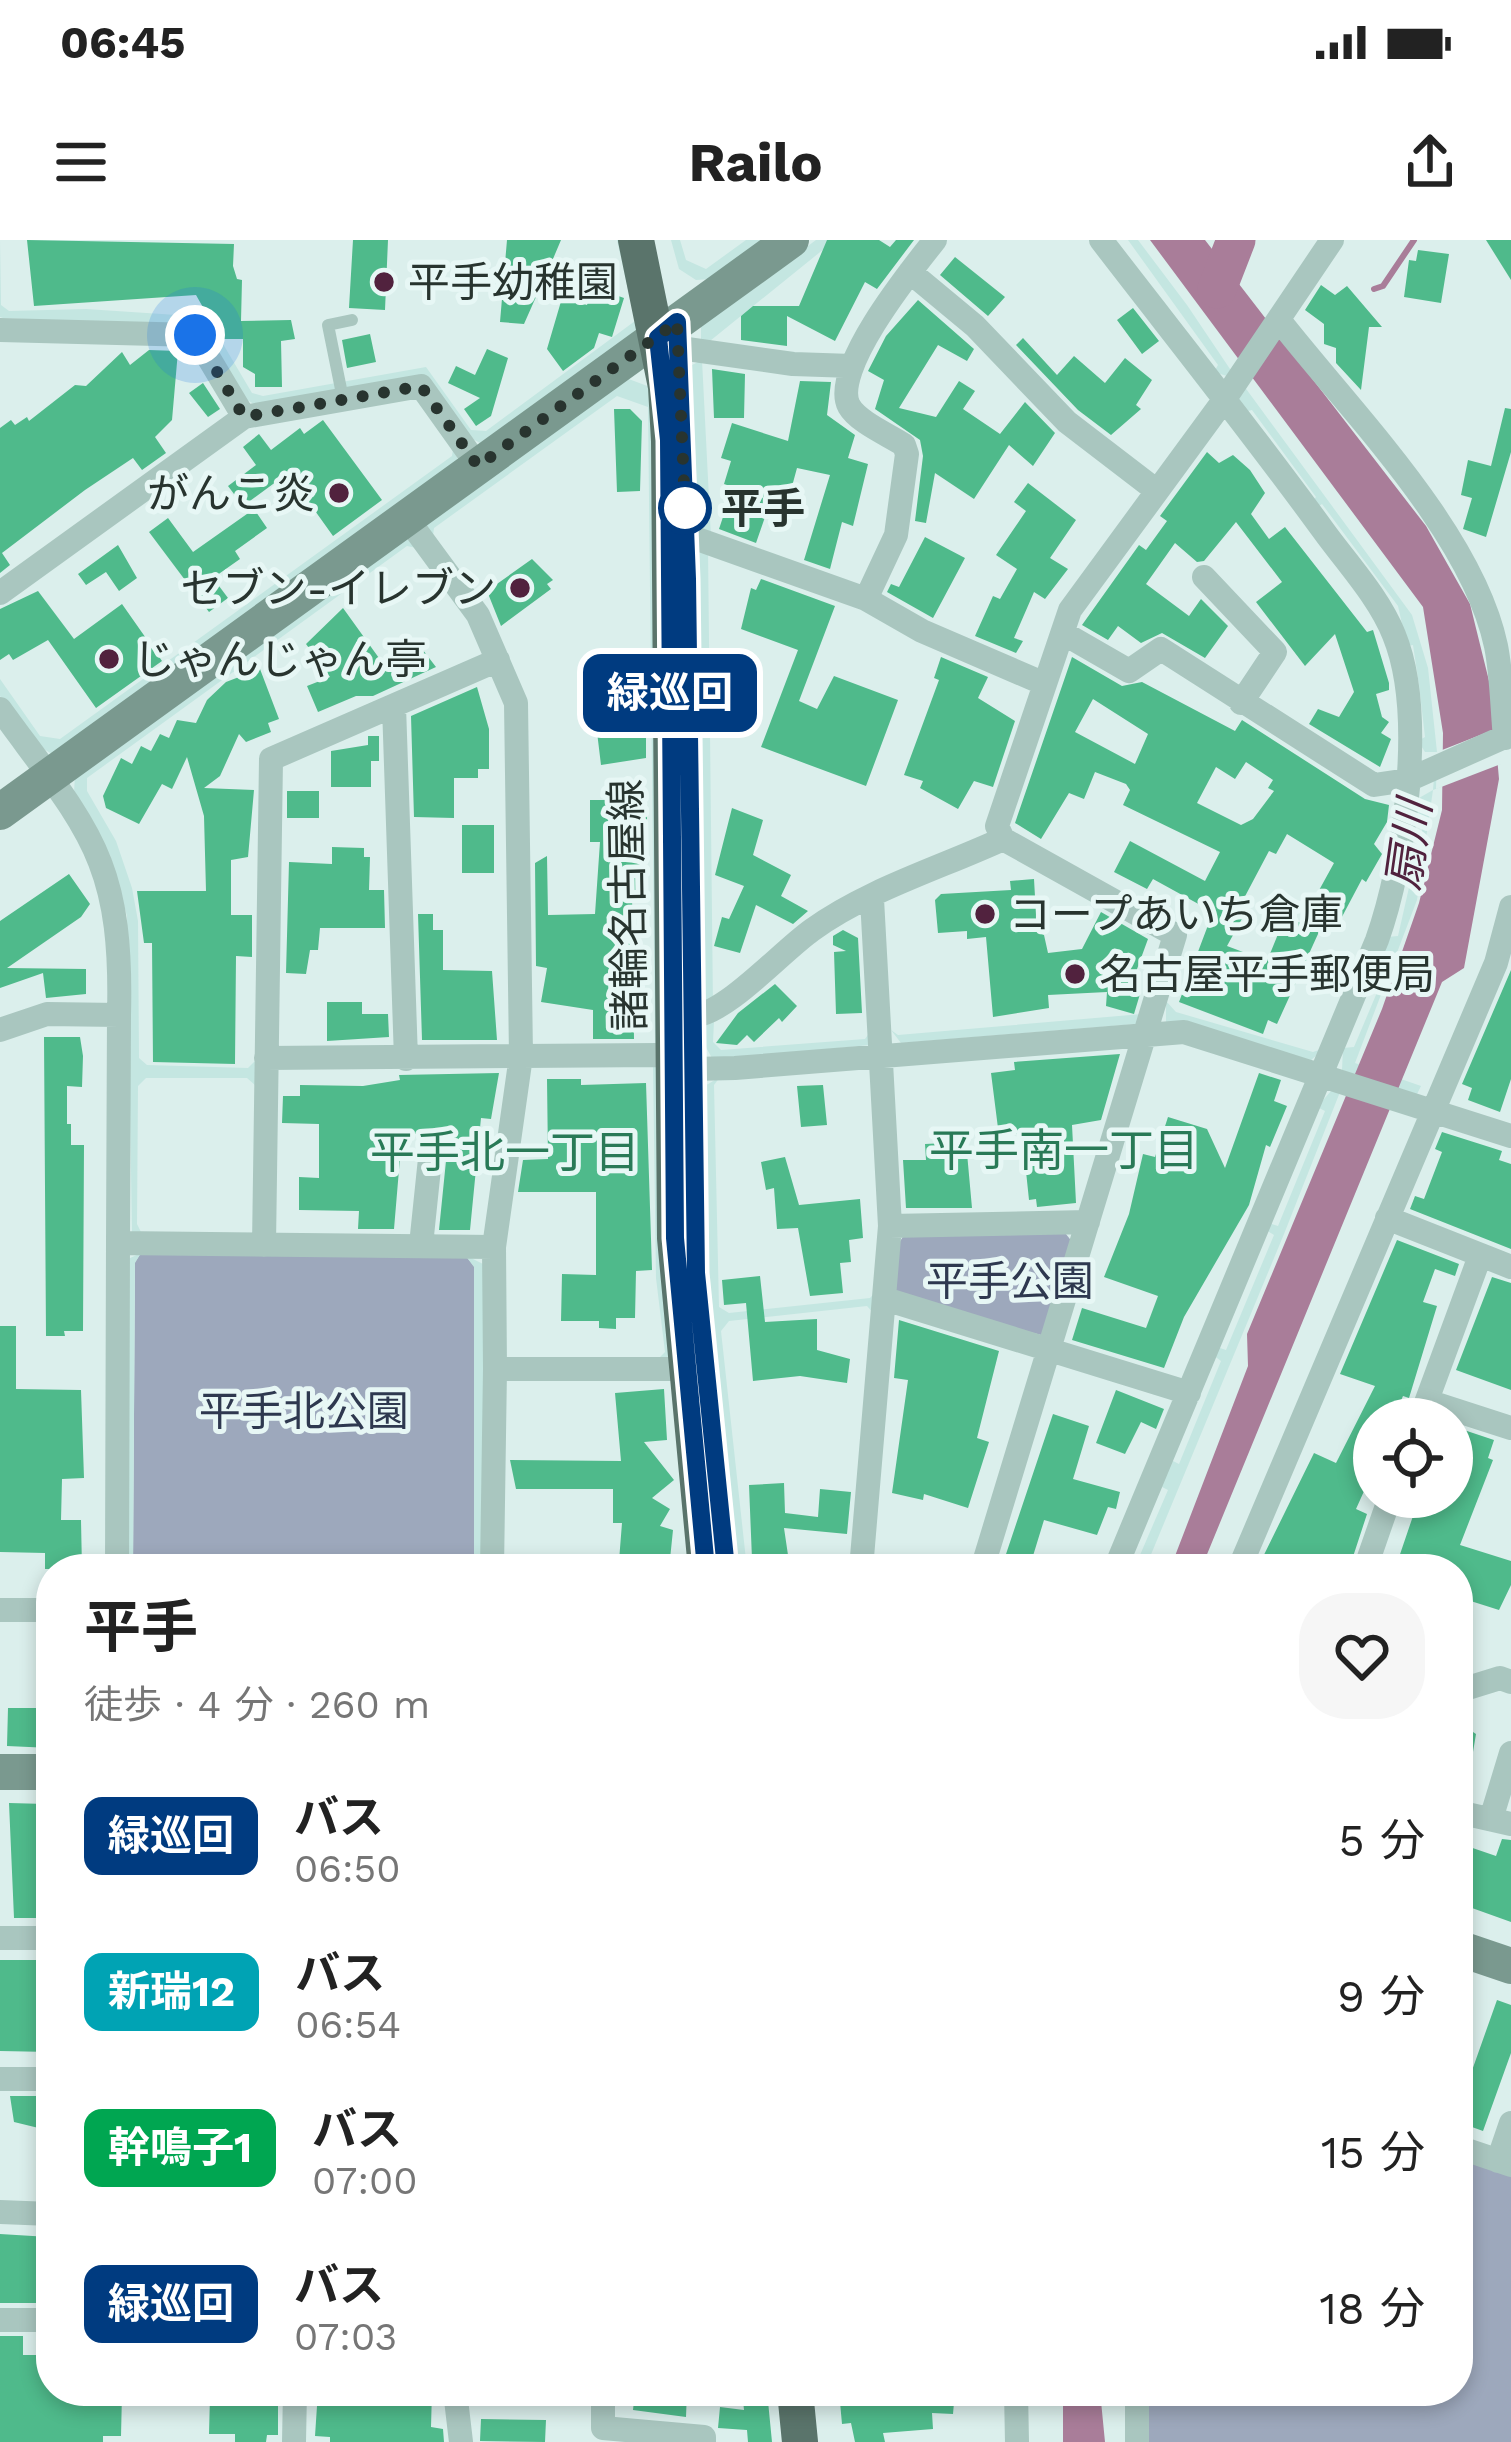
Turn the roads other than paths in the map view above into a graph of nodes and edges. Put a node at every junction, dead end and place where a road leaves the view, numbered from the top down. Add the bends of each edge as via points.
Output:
1 (636, 240) edge
2 (659, 240) edge
3 (791, 240) edge
4 (935, 240) edge
5 (1101, 240) edge
6 (1332, 240) edge
7 (910, 272) junction
8 (352, 320) dead end
9 (1278, 321) junction
10 (0, 330) edge
11 (672, 336) junction
12 (852, 366) junction
13 (1231, 390) junction
14 (343, 400) junction
15 (244, 417) junction
16 (478, 466) junction
17 (1156, 491) junction
18 (406, 517) junction
19 (686, 536) junction
20 (1204, 577) dead end
21 (0, 593) edge
22 (866, 599) junction
23 (1063, 633) junction
24 (498, 660) junction
25 (1045, 684) junction
26 (1241, 703) junction
27 (394, 706) junction
28 (0, 709) edge
29 (1505, 738) edge
30 (50, 776) junction
31 (1408, 780) junction
32 (0, 812) edge
33 (1003, 839) junction
34 (872, 898) junction
35 (1511, 907) edge
36 (1504, 965) edge
37 (118, 1015) junction
38 (694, 1016) junction
39 (0, 1030) edge
40 (1147, 1034) junction
41 (882, 1054) junction
42 (521, 1056) junction
43 (266, 1058) junction
44 (406, 1059) junction
45 (684, 1063) junction
46 (1335, 1079) junction
47 (1428, 1108) junction
48 (1511, 1136) edge
49 (431, 1149) dead end
50 (1387, 1218) junction
51 (1088, 1222) junction
52 (890, 1226) junction
53 (118, 1243) junction
54 (264, 1245) junction
55 (422, 1245) junction
56 (494, 1246) junction
57 (1480, 1256) junction
58 (1511, 1267) edge
59 (885, 1299) junction
60 (1049, 1350) junction
61 (495, 1369) junction
62 (685, 1369) junction
63 (1190, 1394) junction
64 (1428, 1398) edge
65 (1473, 1420) edge
66 (1511, 1428) edge
67 (1383, 1518) edge
68 (117, 1554) edge
69 (492, 1554) edge
70 (704, 1554) edge
71 (724, 1554) edge
72 (862, 1554) edge
73 (987, 1554) edge
74 (1121, 1554) edge
75 (1245, 1554) edge
76 (1370, 1554) edge
77 (0, 1610) edge
78 (36, 1610) edge
79 (1511, 1682) edge
80 (1473, 1686) edge
81 (1511, 1753) edge
82 (0, 1772) edge
83 (36, 1772) edge
84 (1501, 1821) edge
85 (0, 1938) edge
86 (36, 1938) edge
87 (1473, 1953) edge
88 (1511, 1966) edge
89 (0, 2079) edge
90 (36, 2079) edge
91 (1511, 2123) edge
92 (1473, 2152) edge
93 (1504, 2163) edge
94 (0, 2212) edge
95 (36, 2213) edge
96 (0, 2320) edge
97 (36, 2320) edge
98 (295, 2406) edge
99 (456, 2406) edge
100 (796, 2406) edge
101 (818, 2406) edge
102 (1016, 2406) edge
103 (1137, 2406) edge
104 (601, 2435) edge
105 (295, 2442) edge
106 (460, 2442) edge
107 (704, 2442) edge
108 (800, 2442) edge
109 (822, 2442) edge
110 (1017, 2442) edge
111 (1137, 2442) edge

1 - 11 main road, 諸輪名古屋線
2 - 11 main road, 諸輪名古屋線
3 - 11 street
4 - 7 street
5 - 13 street
6 - 9 street
7 - 12 street
7 - 17 street via 1067,422
8 - 14 lane via 328,325
9 - 13 street
9 - 29 street via 1426,508 1468,576 1496,647
10 - 15 street via 195,335
11 - 12 street via 793,364
11 - 16 street
11 - 19 main road, 諸輪名古屋線
11 - 45 main road, 諸輪名古屋線 via 669,854
12 - 22 street via 847,404 907,454 896,535
13 - 17 street
13 - 31 street via 1393,631 1406,684
14 - 15 street
14 - 16 street via 421,386
15 - 21 street
16 - 18 street
17 - 23 street via 1085,585
18 - 24 street via 478,615
18 - 30 street
19 - 22 street
19 - 38 main road, 諸輪名古屋線
20 - 26 street via 1275,652
22 - 25 street
23 - 25 street
23 - 26 street via 1130,671 1161,649
24 - 27 street
24 - 42 street via 516,703
25 - 33 street via 997,826
26 - 31 street via 1374,785
27 - 43 street via 271,760
27 - 44 street
28 - 30 street
29 - 31 street
30 - 32 street
30 - 37 street via 110,882
31 - 46 street via 1400,864
33 - 34 street
33 - 40 street via 1175,934
34 - 38 street via 816,927 712,1014
34 - 41 street
35 - 36 street
36 - 47 street
37 - 39 street via 47,1014
37 - 53 street
38 - 45 main road, 諸輪名古屋線
40 - 41 street
40 - 46 street via 1220,1040
40 - 51 street
41 - 45 street
41 - 52 street
42 - 44 street
42 - 45 street
42 - 56 street
43 - 44 street
43 - 54 street
45 - 62 main road, 諸輪名古屋線 via 675,1238
45 - 71 main road, 諸輪名古屋線
46 - 47 street
46 - 63 street
47 - 48 street
47 - 50 street
49 - 55 street
50 - 57 street
50 - 75 street
51 - 52 street
51 - 60 street
52 - 59 street
53 - 54 street
53 - 68 street
54 - 55 street
55 - 56 street
56 - 61 street
57 - 58 street
57 - 64 street
59 - 60 street
59 - 72 street
60 - 63 street
60 - 73 street
61 - 62 street
61 - 69 street
62 - 70 main road, 諸輪名古屋線
63 - 74 street
65 - 66 street
67 - 76 street
77 - 78 street
79 - 80 street
81 - 84 street
82 - 83 street
85 - 86 street
87 - 88 street
89 - 90 street
91 - 93 street
92 - 93 street
94 - 95 street
96 - 97 street
98 - 105 street
99 - 106 street
100 - 108 main road
101 - 109 main road
102 - 110 street
103 - 111 street
104 - 107 street

